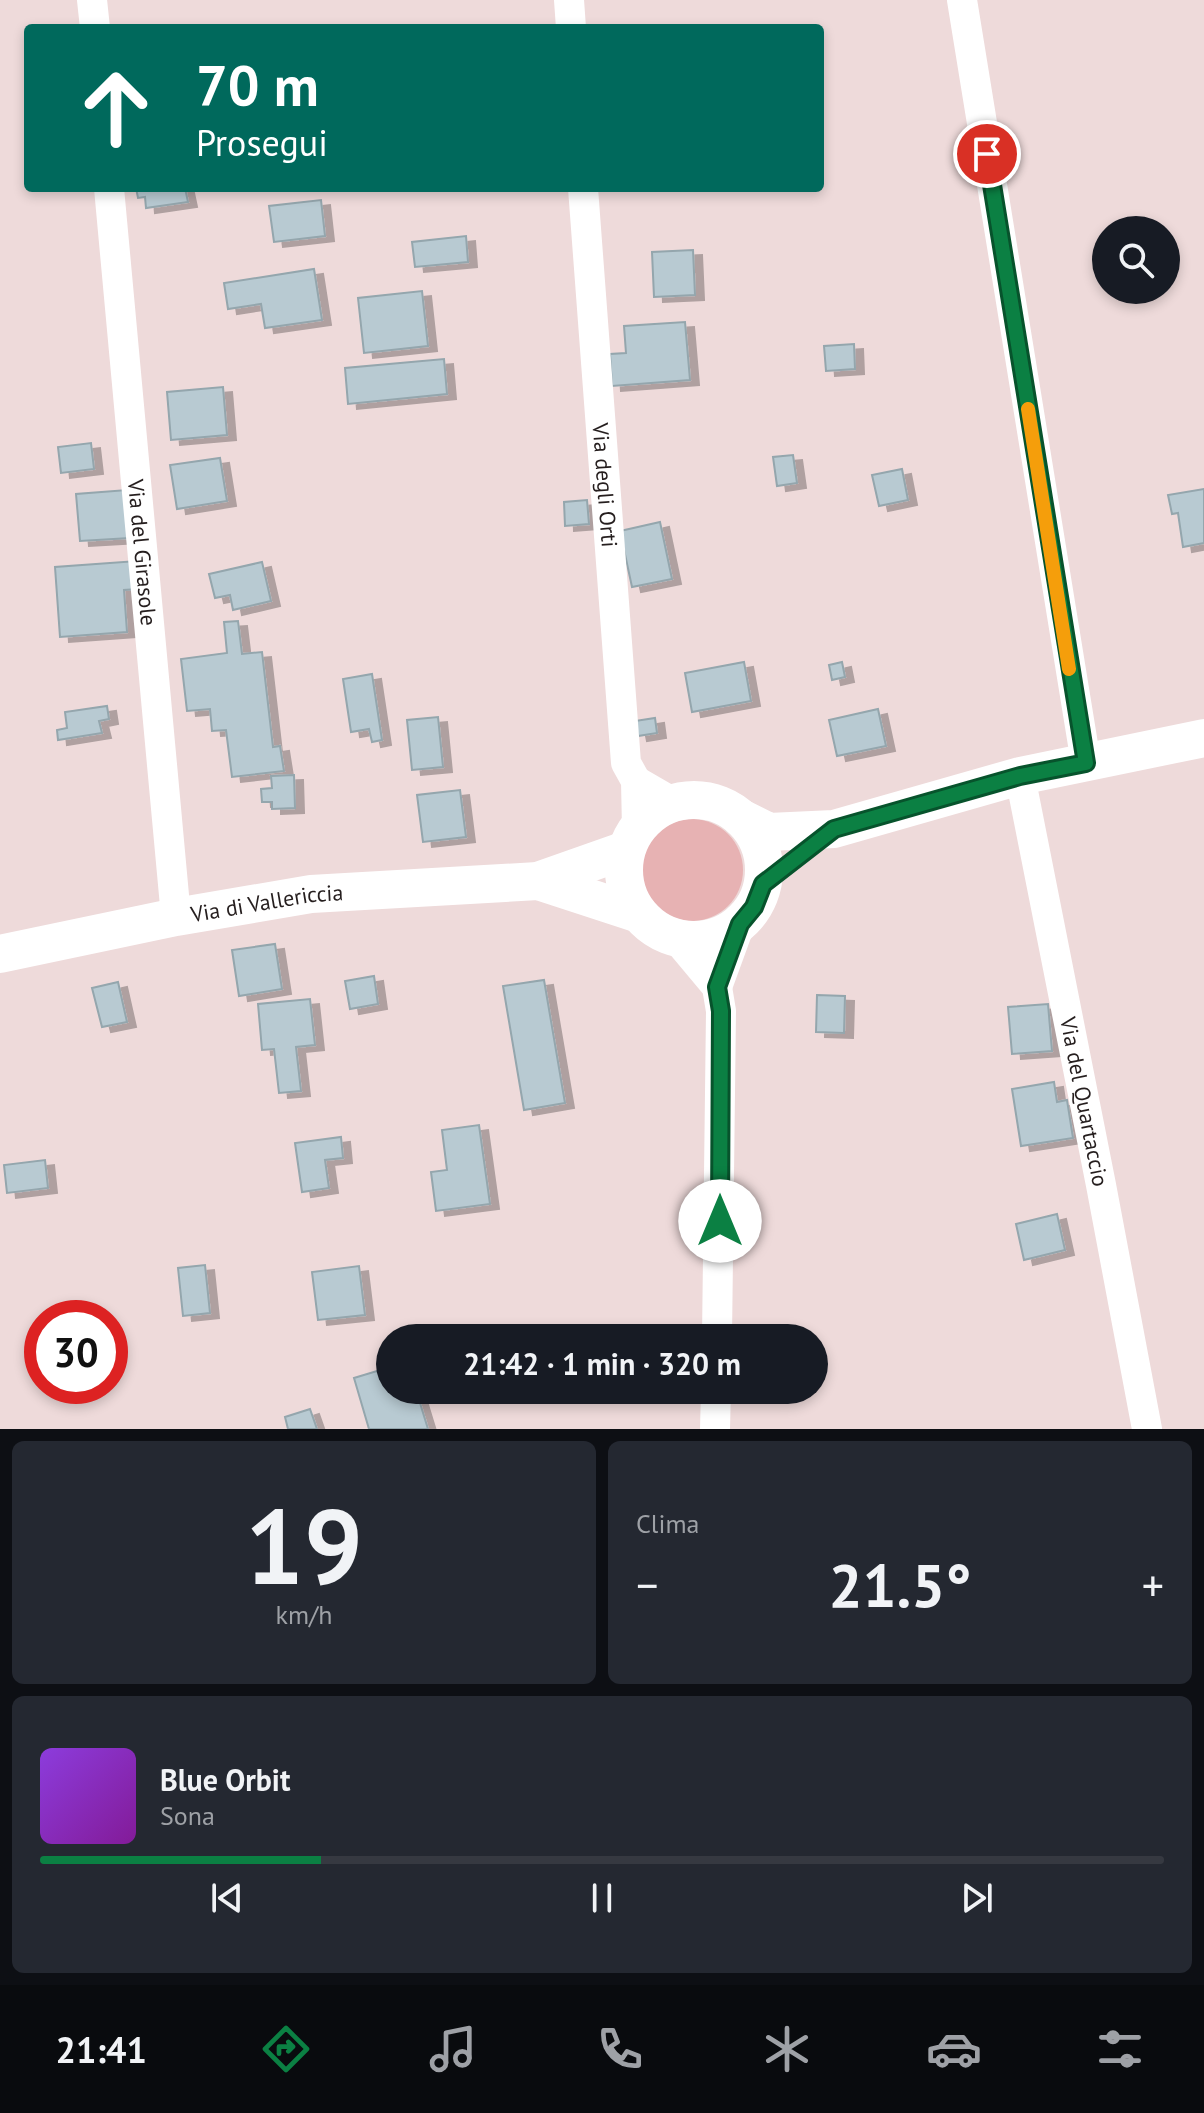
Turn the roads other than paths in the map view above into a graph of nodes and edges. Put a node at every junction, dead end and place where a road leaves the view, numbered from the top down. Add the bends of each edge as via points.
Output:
1 (92, 0) edge
2 (569, 0) edge
3 (962, 0) edge
4 (95, 24) edge
5 (571, 24) edge
6 (109, 192) edge
7 (583, 192) edge
8 (1204, 738) edge
9 (1086, 763) junction
10 (1020, 776) junction
11 (636, 781) junction
12 (674, 803) junction
13 (741, 818) junction
14 (834, 829) junction
15 (632, 840) junction
16 (538, 881) junction
17 (763, 884) junction
18 (639, 914) junction
19 (176, 917) junction
20 (740, 924) junction
21 (676, 938) junction
22 (0, 954) edge
23 (717, 987) junction
24 (717, 1324) edge
25 (716, 1404) edge
26 (715, 1429) edge
27 (1147, 1429) edge

1 - 4 street
2 - 5 street
3 - 9 street
6 - 19 street, Via del Girasole
7 - 11 street, Via degli Orti via 626,763
8 - 9 street
9 - 10 street
10 - 14 street
10 - 27 street, Via del Quartaccio
11 - 12 street
11 - 15 street, Via degli Orti
12 - 13 street via 698,800 721,805
12 - 15 street via 652,814
13 - 14 street via 769,832
13 - 17 street via 756,838
14 - 17 street
15 - 16 street, Via di Vallericcia
15 - 18 street via 624,872
16 - 18 street, Via di Vallericcia
16 - 19 street, Via di Vallericcia via 311,894
17 - 20 street
18 - 21 street
19 - 22 street, Via di Vallericcia
20 - 21 street via 720,936
20 - 23 street
21 - 23 street
23 - 24 street
25 - 26 street

